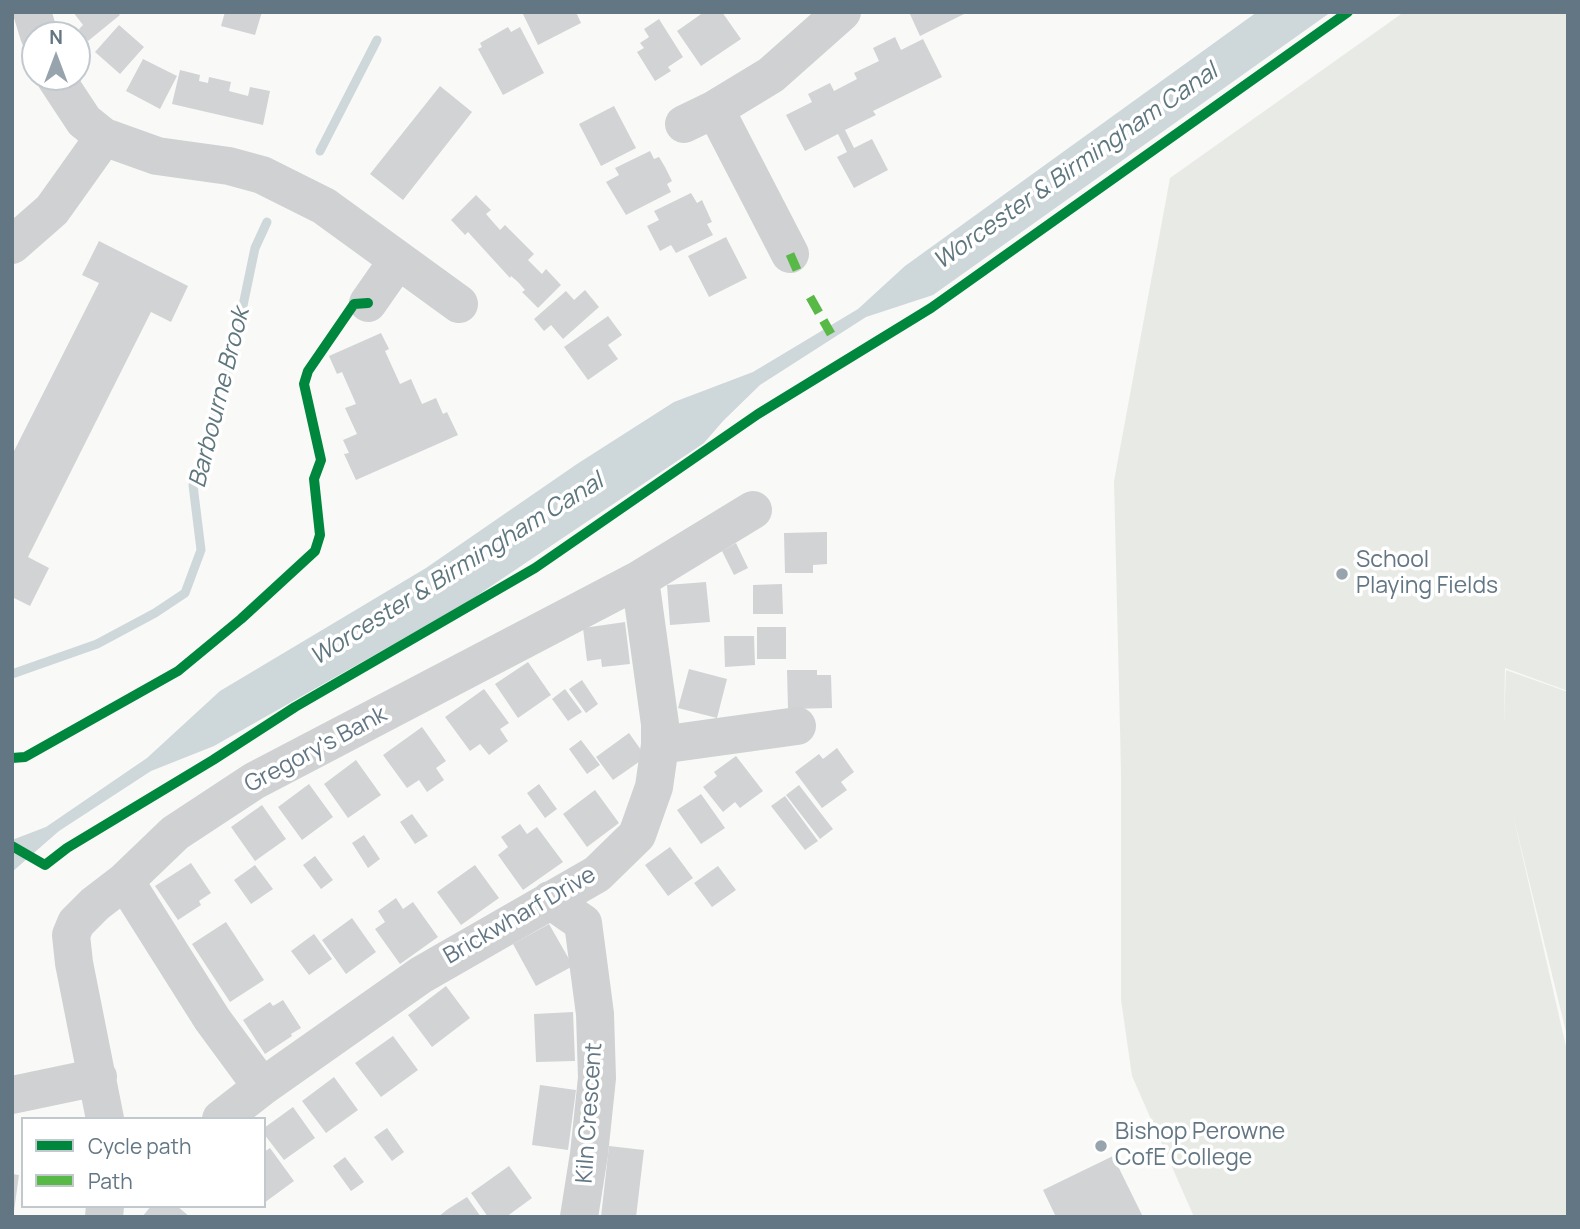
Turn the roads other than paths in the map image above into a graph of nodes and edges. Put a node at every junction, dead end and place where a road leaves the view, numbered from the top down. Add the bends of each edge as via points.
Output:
1 (842, 12) edge
2 (64, 91) edge
3 (104, 137) junction
4 (12, 245) edge
5 (790, 254) dead end
6 (398, 260) junction
7 (368, 303) dead end
8 (458, 304) dead end
9 (752, 510) dead end
10 (640, 579) junction
11 (797, 726) dead end
12 (660, 745) junction
13 (125, 881) junction
14 (550, 900) junction
15 (98, 1077) junction
16 (262, 1087) junction
17 (12, 1095) edge
18 (105, 1117) edge
19 (224, 1117) edge
20 (579, 1217) edge

1 - 5 street via 771,75 700,116
2 - 3 street via 84,121
3 - 4 street via 52,210
3 - 6 street via 157,156 262,175 324,206
6 - 7 street
6 - 8 street
9 - 10 street, Gregory's Bank
10 - 12 street, Brickwharf Drive
10 - 13 street, Gregory's Bank via 254,781 175,833
11 - 12 street
12 - 14 street, Brickwharf Drive via 654,787 637,835 597,874
13 - 15 street, Gregory's Bank via 86,913 71,935
13 - 16 street via 212,1019
14 - 16 street, Brickwharf Drive via 421,975
14 - 20 street, Kiln Crescent via 583,923 596,1014 597,1078
15 - 17 street
15 - 18 street, Gregory's Bank
16 - 19 street, Brickwharf Drive

